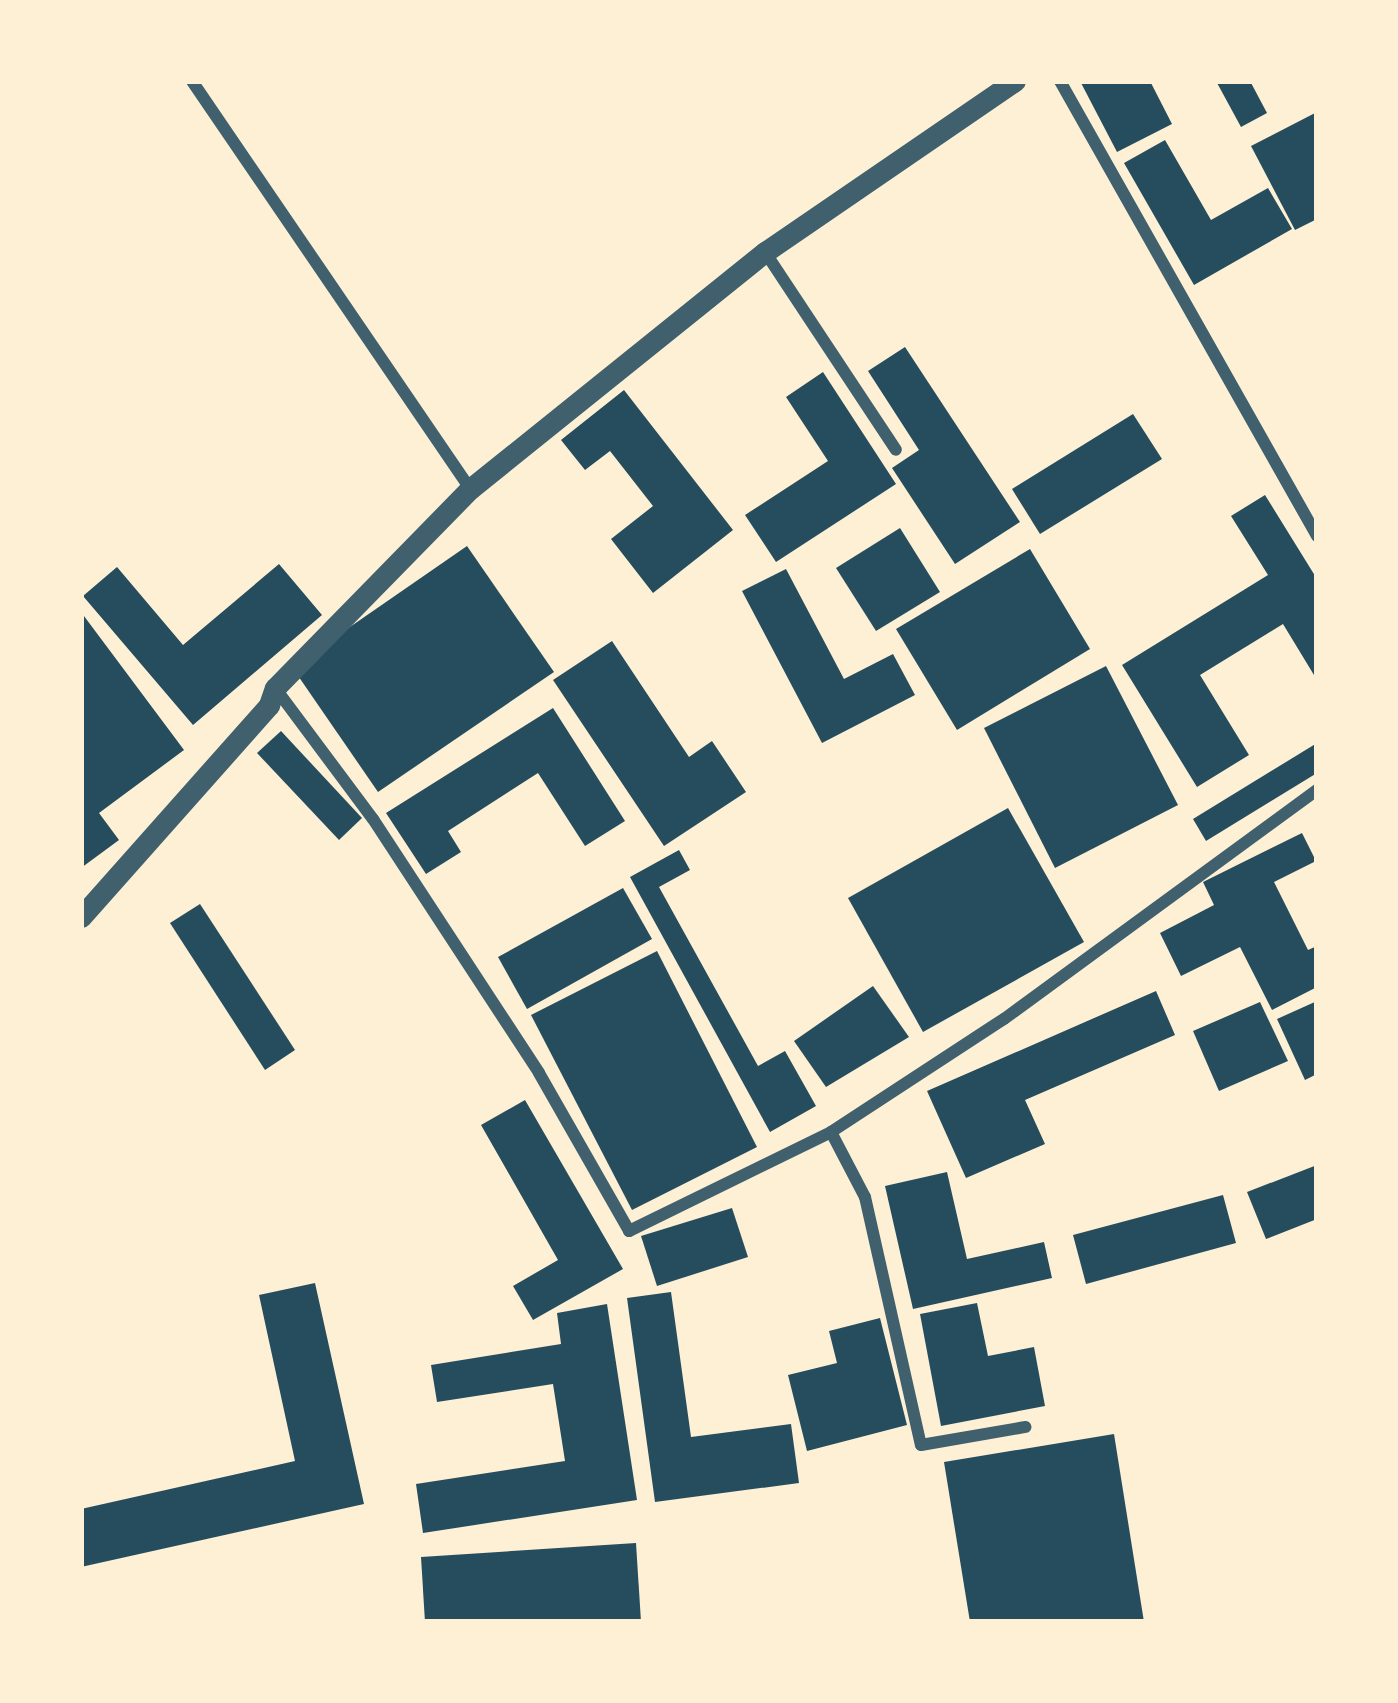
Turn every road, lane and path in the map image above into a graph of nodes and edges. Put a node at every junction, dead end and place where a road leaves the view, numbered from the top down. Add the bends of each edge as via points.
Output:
1 (192, 81) edge
2 (1015, 81) edge
3 (1060, 81) edge
4 (765, 252) junction
5 (896, 450) dead end
6 (470, 489) junction
7 (1317, 536) edge
8 (275, 688) junction
9 (1317, 790) edge
10 (81, 917) edge
11 (831, 1132) junction
12 (1025, 1427) dead end

1 - 6 street
2 - 4 street
3 - 7 street
4 - 5 street
4 - 6 street
6 - 8 street
8 - 10 street
8 - 11 street via 373,819 539,1073 629,1231
9 - 11 street via 1004,1019
11 - 12 street via 865,1197 921,1445

